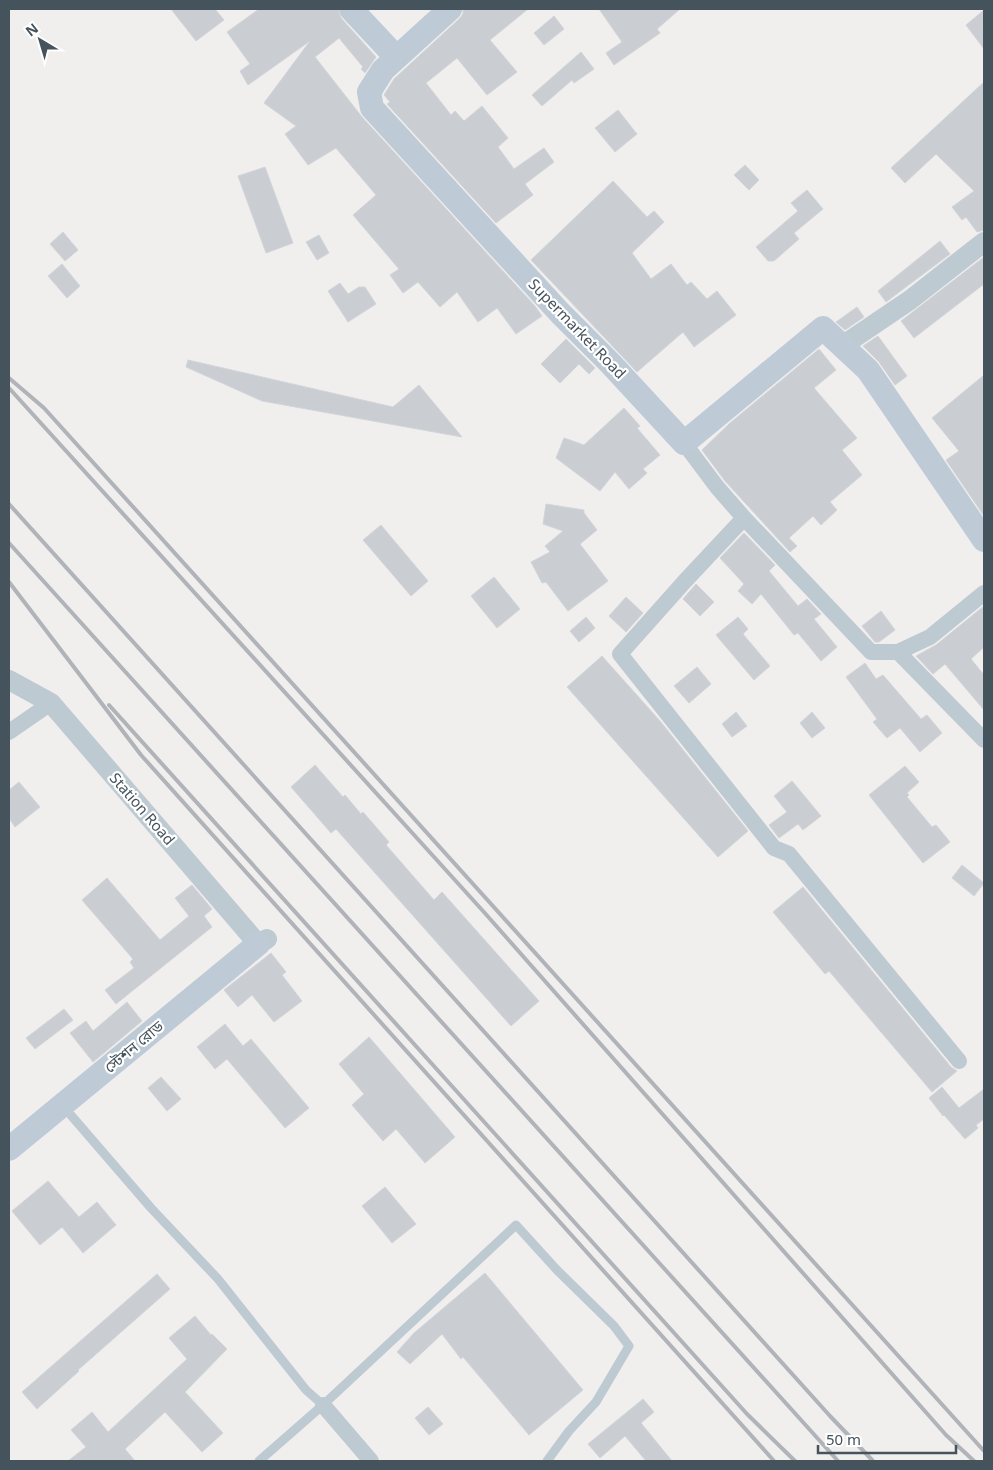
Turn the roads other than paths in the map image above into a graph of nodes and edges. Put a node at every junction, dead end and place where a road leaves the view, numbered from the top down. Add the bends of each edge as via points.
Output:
1 (351, 9) edge
2 (450, 9) edge
3 (396, 57) junction
4 (984, 242) edge
5 (842, 346) junction
6 (684, 443) junction
7 (744, 518) junction
8 (984, 540) edge
9 (984, 592) edge
10 (898, 652) junction
11 (9, 680) edge
12 (51, 703) junction
13 (9, 732) edge
14 (984, 740) edge
15 (263, 942) joint
16 (959, 1061) dead end
17 (63, 1106) junction
18 (9, 1149) edge
19 (323, 1405) junction
20 (259, 1461) edge
21 (371, 1461) edge
22 (547, 1461) edge

1 - 3 main road
2 - 3 main road, Supermarket Road
3 - 6 main road, Supermarket Road via 369,92 372,108
4 - 5 street via 910,300
5 - 6 main road via 823,328
5 - 8 main road via 868,370
6 - 7 street
7 - 10 street via 871,652
7 - 16 street via 620,654 774,848 789,854
9 - 10 street via 930,637
10 - 14 street
11 - 12 street, Station Road
12 - 13 street
12 - 15 street, Station Road
15 - 17 main road, স্টেশন রোড
17 - 18 main road, স্টেশন রোড
17 - 19 lane via 150,1208 218,1279 306,1390
19 - 20 lane
19 - 21 street
19 - 22 lane via 516,1225 614,1326 629,1346 596,1402

